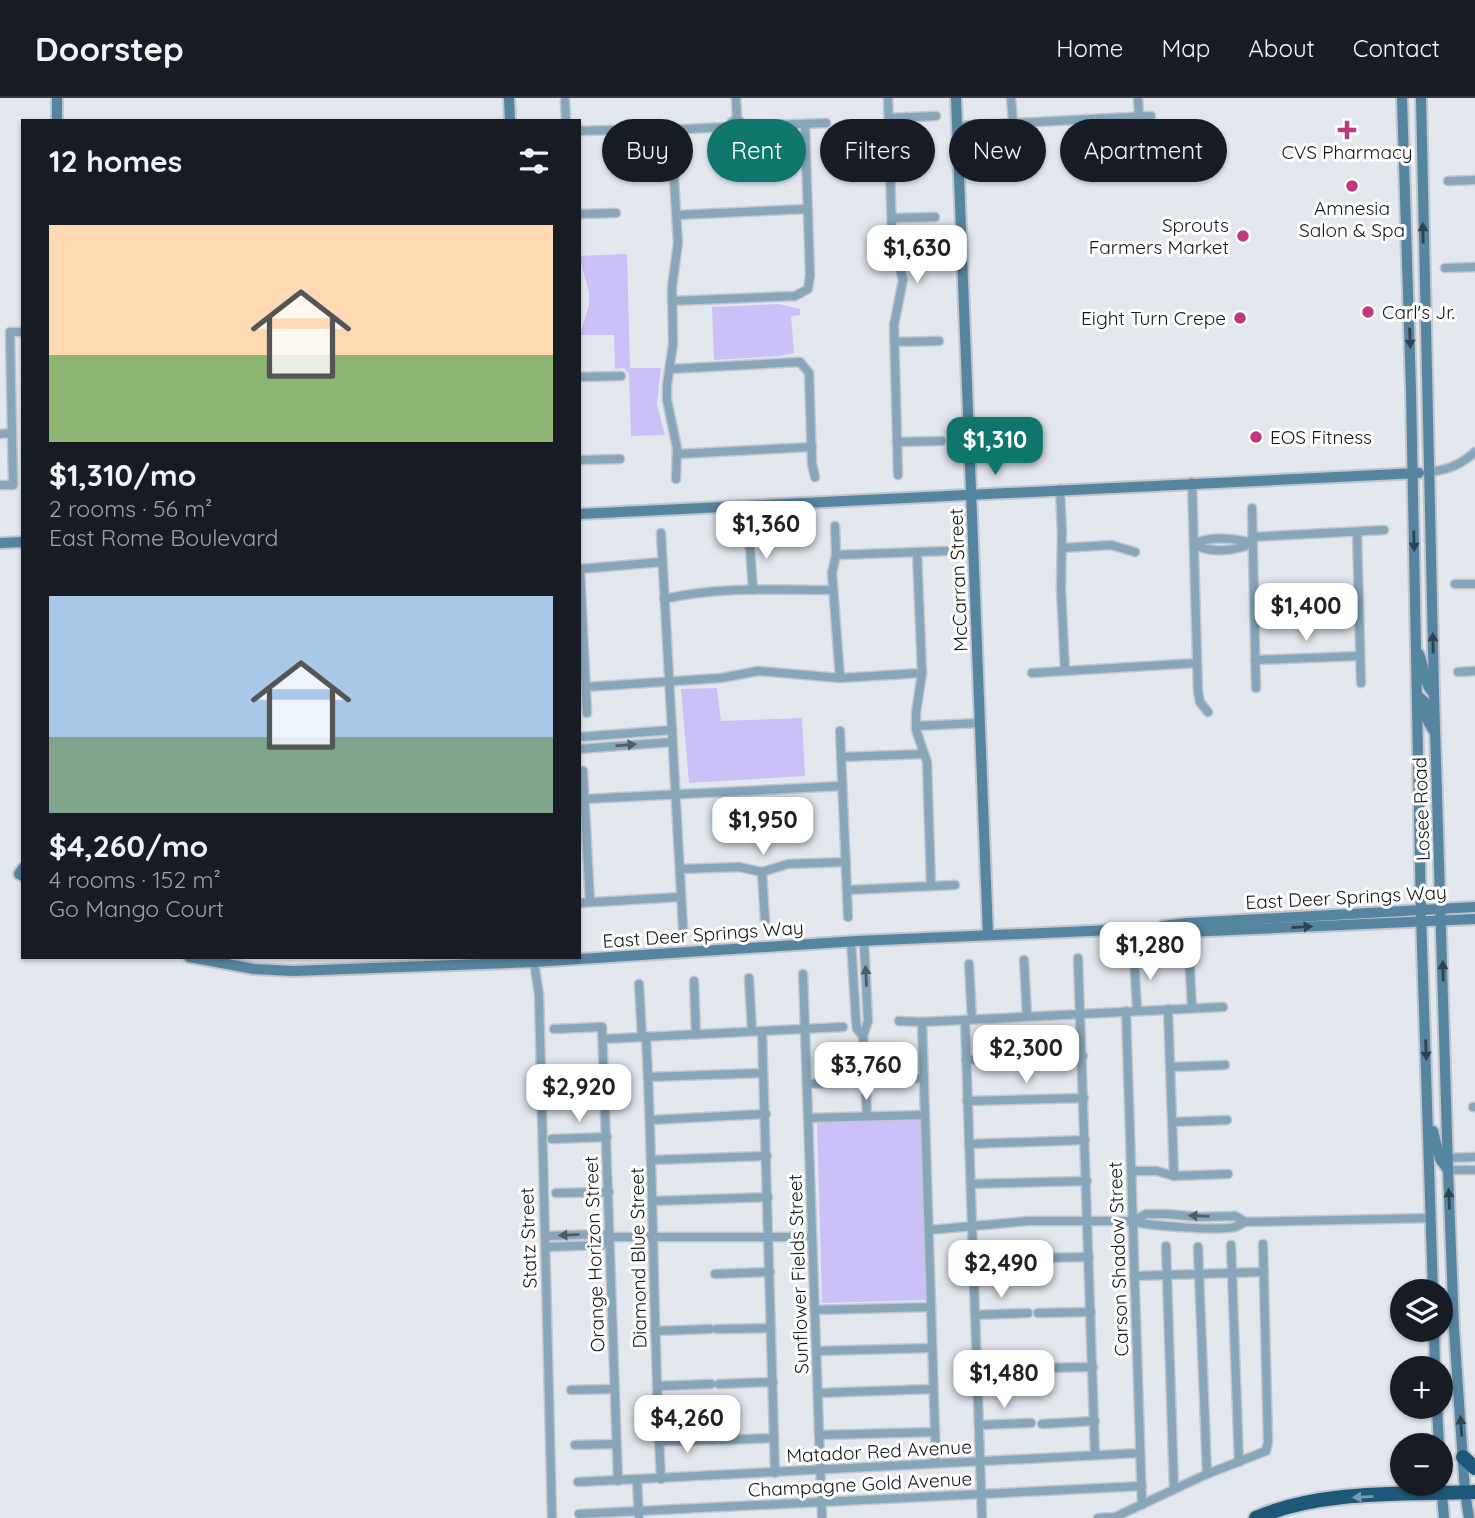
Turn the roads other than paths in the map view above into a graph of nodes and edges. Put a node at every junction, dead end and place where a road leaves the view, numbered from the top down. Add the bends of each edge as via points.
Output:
1 (57, 98) edge
2 (509, 98) edge
3 (736, 98) edge
4 (888, 98) edge
5 (956, 98) edge
6 (1012, 98) edge
7 (1138, 98) edge
8 (1402, 98) edge
9 (1420, 98) edge
10 (565, 101) dead end
11 (936, 116) dead end
12 (1150, 116) dead end
13 (1139, 117) junction
14 (888, 118) junction
15 (58, 119) edge
16 (510, 119) edge
17 (566, 119) edge
18 (737, 119) edge
19 (958, 119) edge
20 (1013, 119) edge
21 (1046, 121) edge
22 (820, 123) edge
23 (806, 124) joint
24 (602, 130) edge
25 (581, 131) edge
26 (1475, 180) edge
27 (1448, 181) dead end
28 (672, 182) edge
29 (960, 182) edge
30 (807, 209) junction
31 (616, 213) dead end
32 (581, 214) edge
33 (677, 215) junction
34 (934, 216) dead end
35 (892, 218) junction
36 (1407, 251) junction
37 (1475, 267) edge
38 (1445, 268) dead end
39 (1408, 281) junction
40 (1424, 294) junction
41 (672, 301) junction
42 (1425, 331) junction
43 (21, 332) edge
44 (939, 341) dead end
45 (894, 342) junction
46 (670, 369) junction
47 (621, 376) dead end
48 (581, 377) edge
49 (12, 433) junction
50 (0, 434) edge
51 (941, 440) dead end
52 (897, 442) junction
53 (812, 447) junction
54 (1475, 452) edge
55 (677, 454) junction
56 (620, 459) dead end
57 (581, 460) edge
58 (1428, 472) junction
59 (1413, 473) junction
60 (898, 475) dead end
61 (816, 477) dead end
62 (676, 479) dead end
63 (1192, 482) junction
64 (0, 485) edge
65 (1060, 489) junction
66 (972, 494) junction
67 (1252, 508) dead end
68 (581, 514) edge
69 (835, 526) dead end
70 (1384, 530) dead end
71 (1357, 532) junction
72 (661, 533) dead end
73 (750, 533) dead end
74 (1252, 540) junction
75 (21, 542) edge
76 (0, 543) edge
77 (1194, 544) junction
78 (1062, 548) junction
79 (947, 551) dead end
80 (917, 552) junction
81 (1135, 552) dead end
82 (836, 555) junction
83 (662, 562) junction
84 (581, 569) edge
85 (1455, 584) dead end
86 (1475, 584) edge
87 (581, 589) edge
88 (753, 590) junction
89 (833, 590) junction
90 (664, 599) junction
91 (1416, 648) junction
92 (1359, 656) junction
93 (1255, 660) junction
94 (1197, 663) junction
95 (1065, 671) junction
96 (1475, 671) edge
97 (1458, 672) dead end
98 (922, 673) junction
99 (1032, 673) dead end
100 (840, 678) junction
101 (669, 681) junction
102 (1361, 682) dead end
103 (586, 687) junction
104 (1256, 688) dead end
105 (1434, 694) junction
106 (1418, 695) junction
107 (1208, 712) dead end
108 (587, 713) dead end
109 (980, 723) junction
110 (916, 726) junction
111 (672, 730) junction
112 (840, 731) dead end
113 (1436, 736) junction
114 (581, 737) edge
115 (672, 742) junction
116 (581, 749) edge
117 (924, 754) junction
118 (841, 757) junction
119 (583, 771) dead end
120 (842, 786) junction
121 (675, 795) junction
122 (583, 799) junction
123 (846, 862) junction
124 (680, 869) junction
125 (762, 872) junction
126 (955, 885) dead end
127 (931, 886) junction
128 (847, 890) junction
129 (681, 897) junction
130 (590, 902) junction
131 (581, 903) edge
132 (1475, 907) edge
133 (1421, 909) junction
134 (1441, 915) junction
135 (848, 917) dead end
136 (1475, 919) edge
137 (765, 920) dead end
138 (1421, 922) junction
139 (683, 928) dead end
140 (1136, 930) junction
141 (988, 935) junction
142 (864, 940) junction
143 (851, 941) junction
144 (1189, 953) dead end
145 (1134, 956) dead end
146 (581, 957) edge
147 (1079, 958) dead end
148 (200, 959) edge
149 (534, 960) edge
150 (1024, 960) dead end
151 (969, 964) dead end
152 (803, 974) dead end
153 (749, 978) dead end
154 (694, 981) dead end
155 (639, 984) dead end
156 (1223, 1007) dead end
157 (1192, 1008) junction
158 (1168, 1009) junction
159 (1137, 1010) junction
160 (1126, 1011) junction
161 (1082, 1014) junction
162 (1027, 1016) junction
163 (969, 1019) junction
164 (899, 1021) dead end
165 (922, 1022) junction
166 (843, 1027) dead end
167 (554, 1029) dead end
168 (806, 1029) junction
169 (752, 1031) junction
170 (762, 1031) junction
171 (696, 1034) junction
172 (863, 1036) junction
173 (644, 1037) junction
174 (603, 1039) junction
175 (1083, 1056) junction
176 (966, 1060) junction
177 (1225, 1065) dead end
178 (1171, 1067) junction
179 (763, 1073) junction
180 (648, 1077) junction
181 (924, 1078) junction
182 (886, 1079) dead end
183 (847, 1082) dead end
184 (605, 1083) junction
185 (551, 1084) dead end
186 (807, 1084) junction
187 (1084, 1098) junction
188 (967, 1101) junction
189 (1427, 1104) junction
190 (766, 1114) junction
191 (925, 1115) junction
192 (867, 1116) junction
193 (808, 1118) junction
194 (650, 1120) junction
195 (1227, 1120) dead end
196 (1173, 1122) junction
197 (607, 1137) junction
198 (552, 1139) dead end
199 (1085, 1140) junction
200 (969, 1144) junction
201 (767, 1156) junction
202 (1475, 1157) edge
203 (1447, 1158) junction
204 (653, 1160) junction
205 (1448, 1170) junction
206 (1475, 1170) edge
207 (1132, 1171) junction
208 (1228, 1174) dead end
209 (1174, 1176) junction
210 (1087, 1181) junction
211 (971, 1184) junction
212 (609, 1192) junction
213 (556, 1193) dead end
214 (768, 1197) junction
215 (653, 1201) junction
216 (1431, 1218) junction
217 (1133, 1221) junction
218 (1089, 1222) junction
219 (971, 1227) junction
220 (929, 1230) junction
221 (546, 1236) junction
222 (611, 1237) junction
223 (653, 1237) junction
224 (812, 1237) junction
225 (769, 1238) junction
226 (1263, 1244) dead end
227 (1231, 1245) dead end
228 (1167, 1246) dead end
229 (546, 1247) junction
230 (1198, 1247) dead end
231 (1089, 1257) junction
232 (1037, 1258) dead end
233 (1026, 1259) dead end
234 (973, 1261) junction
235 (770, 1272) junction
236 (1264, 1272) junction
237 (1232, 1273) junction
238 (715, 1274) dead end
239 (1200, 1274) junction
240 (1168, 1275) junction
241 (1134, 1276) junction
242 (1433, 1279) edge
243 (931, 1307) junction
244 (815, 1310) junction
245 (1091, 1311) junction
246 (1028, 1313) dead end
247 (1038, 1313) dead end
248 (975, 1315) junction
249 (771, 1328) junction
250 (655, 1331) junction
251 (932, 1348) junction
252 (817, 1351) junction
253 (1093, 1367) junction
254 (1040, 1368) dead end
255 (1030, 1369) dead end
256 (977, 1370) junction
257 (773, 1382) junction
258 (656, 1386) junction
259 (614, 1389) junction
260 (933, 1389) junction
261 (571, 1391) dead end
262 (818, 1393) junction
263 (1095, 1421) junction
264 (1031, 1423) dead end
265 (1042, 1424) dead end
266 (979, 1425) junction
267 (935, 1432) junction
268 (819, 1435) junction
269 (774, 1438) junction
270 (659, 1441) junction
271 (616, 1444) junction
272 (575, 1445) dead end
273 (1140, 1453) junction
274 (1096, 1455) junction
275 (1463, 1457) junction
276 (980, 1461) junction
277 (1239, 1462) junction
278 (936, 1463) junction
279 (1475, 1468) edge
280 (820, 1470) junction
281 (775, 1473) junction
282 (1207, 1474) junction
283 (661, 1479) junction
284 (637, 1480) junction
285 (618, 1481) junction
286 (578, 1482) dead end
287 (1142, 1486) junction
288 (1174, 1489) junction
289 (1470, 1492) edge
290 (980, 1494) junction
291 (1390, 1496) edge
292 (1442, 1496) edge
293 (822, 1502) junction
294 (1142, 1505) junction
295 (579, 1514) dead end
296 (639, 1515) edge
297 (552, 1518) edge
298 (822, 1518) edge
299 (982, 1518) edge
300 (1098, 1518) edge
301 (1256, 1518) edge
302 (1444, 1518) edge
303 (1469, 1518) edge

1 - 15 street
2 - 16 street
3 - 18 street
4 - 14 street
5 - 19 street, McCarran Street
6 - 20 street
7 - 13 street
8 - 36 street, Losee Road
40 -> 9 street, Losee Road
10 - 17 street
11 - 14 street
12 - 13 street
13 - 21 street
14 - 35 street
22 - 23 street
23 - 30 street
24 - 25 street
26 - 27 street
28 - 33 street
29 - 66 street, McCarran Street
30 - 33 street
30 - 41 street via 807,289 795,296
31 - 32 street
33 - 41 street
34 - 35 street
35 - 45 street via 893,245 903,280
36 - 39 street, Losee Road
36 - 40 street
37 - 38 street
39 - 42 street via 1418,296
39 -> 59 street, Losee Road
40 - 42 street, Losee Road
41 - 46 street
42 - 58 street, Losee Road
43 - 49 street via 10,332
44 - 45 street
45 - 52 street
46 - 53 street via 794,361 805,366
46 - 55 street via 667,400
47 - 48 street
49 - 50 street
49 - 64 street via 13,485
51 - 52 street
52 - 60 street
53 - 55 street
53 - 61 street
54 - 58 street via 1448,470
55 - 62 street
56 - 57 street
58 - 59 street
105 -> 58 street, Losee Road
59 - 63 street
59 -> 91 street, Losee Road
63 - 65 street
63 - 77 street
65 - 66 street
65 - 78 street
66 - 68 street
66 - 109 street, McCarran Street
67 - 74 street
69 - 82 street
70 - 71 street
71 - 74 street
71 - 92 street
72 - 83 street
73 - 88 street
74 - 77 street via 1240,549 1202,549
74 - 93 street
75 - 76 street
77 - 94 street
78 - 81 street via 1111,545
78 - 95 street
79 - 80 street
80 - 82 street
80 - 98 street
82 - 89 street
83 - 84 street
83 - 90 street
85 - 86 street
87 - 103 street
88 - 89 street
88 - 90 street
89 - 100 street
90 - 101 street
91 - 105 street via 1425,666 1426,684
91 - 106 street, Losee Road
92 - 93 street
92 - 102 street
93 - 104 street
94 - 95 street
94 - 107 street via 1200,702
95 - 99 street
96 - 97 street
98 - 100 street
98 - 110 street
100 - 101 street via 758,671
101 - 103 street
101 - 111 street
103 - 108 street
105 - 113 street, Losee Road
106 - 113 street via 1426,703 1427,720
106 - 133 street, Losee Road
109 - 110 street
109 - 141 street, McCarran Street
110 - 117 street
111 - 114 street
111 - 115 street
112 - 118 street
113 - 134 street, Losee Road
116 -> 115 street
115 - 121 street
117 - 118 street
117 - 127 street
118 - 120 street
119 - 122 street
120 - 121 street
120 - 123 street
121 - 122 street
121 - 124 street
122 - 130 street
123 - 125 street via 788,864
123 - 128 street
124 - 125 street via 739,867
124 - 129 street
125 - 137 street
126 - 127 street
127 - 128 street
128 - 135 street
129 - 130 street
129 - 139 street
130 - 131 street
132 - 134 street, East Deer Springs Way
133 - 134 street, East Deer Springs Way
133 - 138 street, Losee Road
133 - 140 street, East Deer Springs Way
134 - 136 street, East Deer Springs Way
134 - 138 street, East Deer Springs Way
203 -> 134 street, Losee Road
140 -> 138 street, East Deer Springs Way via 1187,933
138 -> 189 street, Losee Road
140 - 141 street, East Deer Springs Way
141 - 142 street, East Deer Springs Way
142 - 143 street, East Deer Springs Way
172 -> 142 street via 868,1021
143 - 146 street, East Deer Springs Way
143 - 172 street via 856,1026
144 - 157 street
145 - 159 street
147 - 161 street
148 - 149 street, East Deer Springs Way via 293,971
149 - 221 street, Statz Street
150 - 162 street
151 - 163 street
152 - 168 street, Sunflower Fields Street
153 - 169 street
154 - 171 street
155 - 173 street, Diamond Blue Street
156 - 157 street
157 - 158 street
158 - 159 street
158 - 178 street
159 - 160 street
160 - 161 street
160 - 207 street, Carson Shadow Street
161 - 162 street
161 - 175 street
162 - 163 street
163 - 165 street
163 - 176 street
164 - 165 street
165 - 181 street
166 - 168 street
167 - 174 street, Orange Horizon Street via 602,1027
168 - 170 street
168 - 186 street, Sunflower Fields Street
169 - 170 street
169 - 171 street
170 - 179 street
171 - 173 street
172 - 192 street
173 - 174 street
173 - 180 street, Diamond Blue Street
174 - 184 street, Orange Horizon Street
175 - 176 street
175 - 187 street
176 - 188 street
177 - 178 street
178 - 196 street
179 - 180 street
179 - 190 street
180 - 194 street, Diamond Blue Street
181 - 182 street
181 - 191 street
183 - 186 street
184 - 185 street
184 - 197 street, Orange Horizon Street
186 - 193 street, Sunflower Fields Street
187 - 188 street
187 - 199 street
188 - 200 street
189 - 205 street via 1440,1159
189 - 216 street, Losee Road
190 - 194 street
190 - 201 street
191 - 192 street
191 - 220 street
192 - 193 street
193 - 224 street, Sunflower Fields Street
194 - 204 street, Diamond Blue Street
195 - 196 street
196 - 209 street
197 - 198 street
197 - 212 street, Orange Horizon Street
199 - 200 street
199 - 210 street
200 - 211 street
201 - 204 street
201 - 214 street
202 - 203 street
203 - 205 street, Losee Road
204 - 215 street, Diamond Blue Street
205 - 206 street
275 -> 205 street, Losee Road
207 - 209 street
207 - 217 street, Carson Shadow Street
208 - 209 street
210 - 211 street
210 - 218 street
211 - 219 street
212 - 213 street
212 - 222 street, Orange Horizon Street
214 - 215 street
214 - 225 street
215 - 223 street, Diamond Blue Street
216 - 217 street via 1245,1222 1205,1228
216 - 242 street, Losee Road
217 - 218 street
217 - 241 street, Carson Shadow Street
218 - 219 street via 1028,1221
218 - 231 street
219 - 220 street
219 - 234 street
220 - 243 street
222 -> 221 street
221 - 229 street, Statz Street
222 - 223 street
222 - 229 street via 603,1245
222 - 259 street, Orange Horizon Street
223 - 225 street
223 - 250 street, Diamond Blue Street
224 - 225 street
224 - 244 street, Sunflower Fields Street
225 - 235 street
226 - 236 street
227 - 237 street
228 - 240 street
229 - 297 street, Statz Street
230 - 239 street
231 - 232 street
231 - 245 street
233 - 234 street
234 - 248 street
235 - 238 street
235 - 249 street
236 - 237 street
236 - 277 street via 1267,1447 1262,1454
237 - 239 street
237 - 277 street
239 - 240 street
239 - 282 street
240 - 241 street
240 - 288 street
241 - 273 street, Carson Shadow Street
243 - 244 street
243 - 251 street
244 - 252 street, Sunflower Fields Street
245 - 247 street
245 - 253 street
246 - 248 street
248 - 256 street
249 - 250 street
249 - 257 street
250 - 258 street, Diamond Blue Street
251 - 252 street
251 - 260 street
252 - 262 street, Sunflower Fields Street
253 - 254 street
253 - 263 street
255 - 256 street
256 - 266 street
257 - 258 street
257 - 269 street
258 - 270 street, Diamond Blue Street
259 - 261 street
259 - 271 street, Orange Horizon Street
260 - 262 street
260 - 267 street
262 - 268 street, Sunflower Fields Street
263 - 265 street
263 - 274 street
264 - 266 street
266 - 276 street
267 - 268 street
267 - 278 street
268 - 280 street, Sunflower Fields Street
269 - 270 street
269 - 281 street
270 - 283 street, Diamond Blue Street
271 - 272 street
271 - 285 street, Orange Horizon Street
273 - 274 street, Matador Red Avenue
273 - 287 street, Carson Shadow Street
274 - 276 street, Matador Red Avenue
275 - 279 highway
275 - 289 street, Losee Road
276 - 278 street, Matador Red Avenue
276 - 290 street
277 - 282 street
278 - 280 street, Matador Red Avenue
280 - 281 street, Matador Red Avenue
280 - 293 street, Sunflower Fields Street
281 - 283 street, Matador Red Avenue
282 - 288 street
283 - 284 street, Matador Red Avenue
284 - 285 street, Matador Red Avenue
284 - 296 street
285 - 286 street, Matador Red Avenue
287 - 290 street, Champagne Gold Avenue
287 - 294 street, Carson Shadow Street
288 - 294 street
289 - 303 street, Losee Road
290 - 293 street, Champagne Gold Avenue
290 - 299 street
291 -> 301 highway via 1347,1497
292 - 302 street
293 - 296 street, Champagne Gold Avenue
293 - 298 street, Sunflower Fields Street
294 - 300 street via 1115,1517
295 - 296 street, Champagne Gold Avenue

